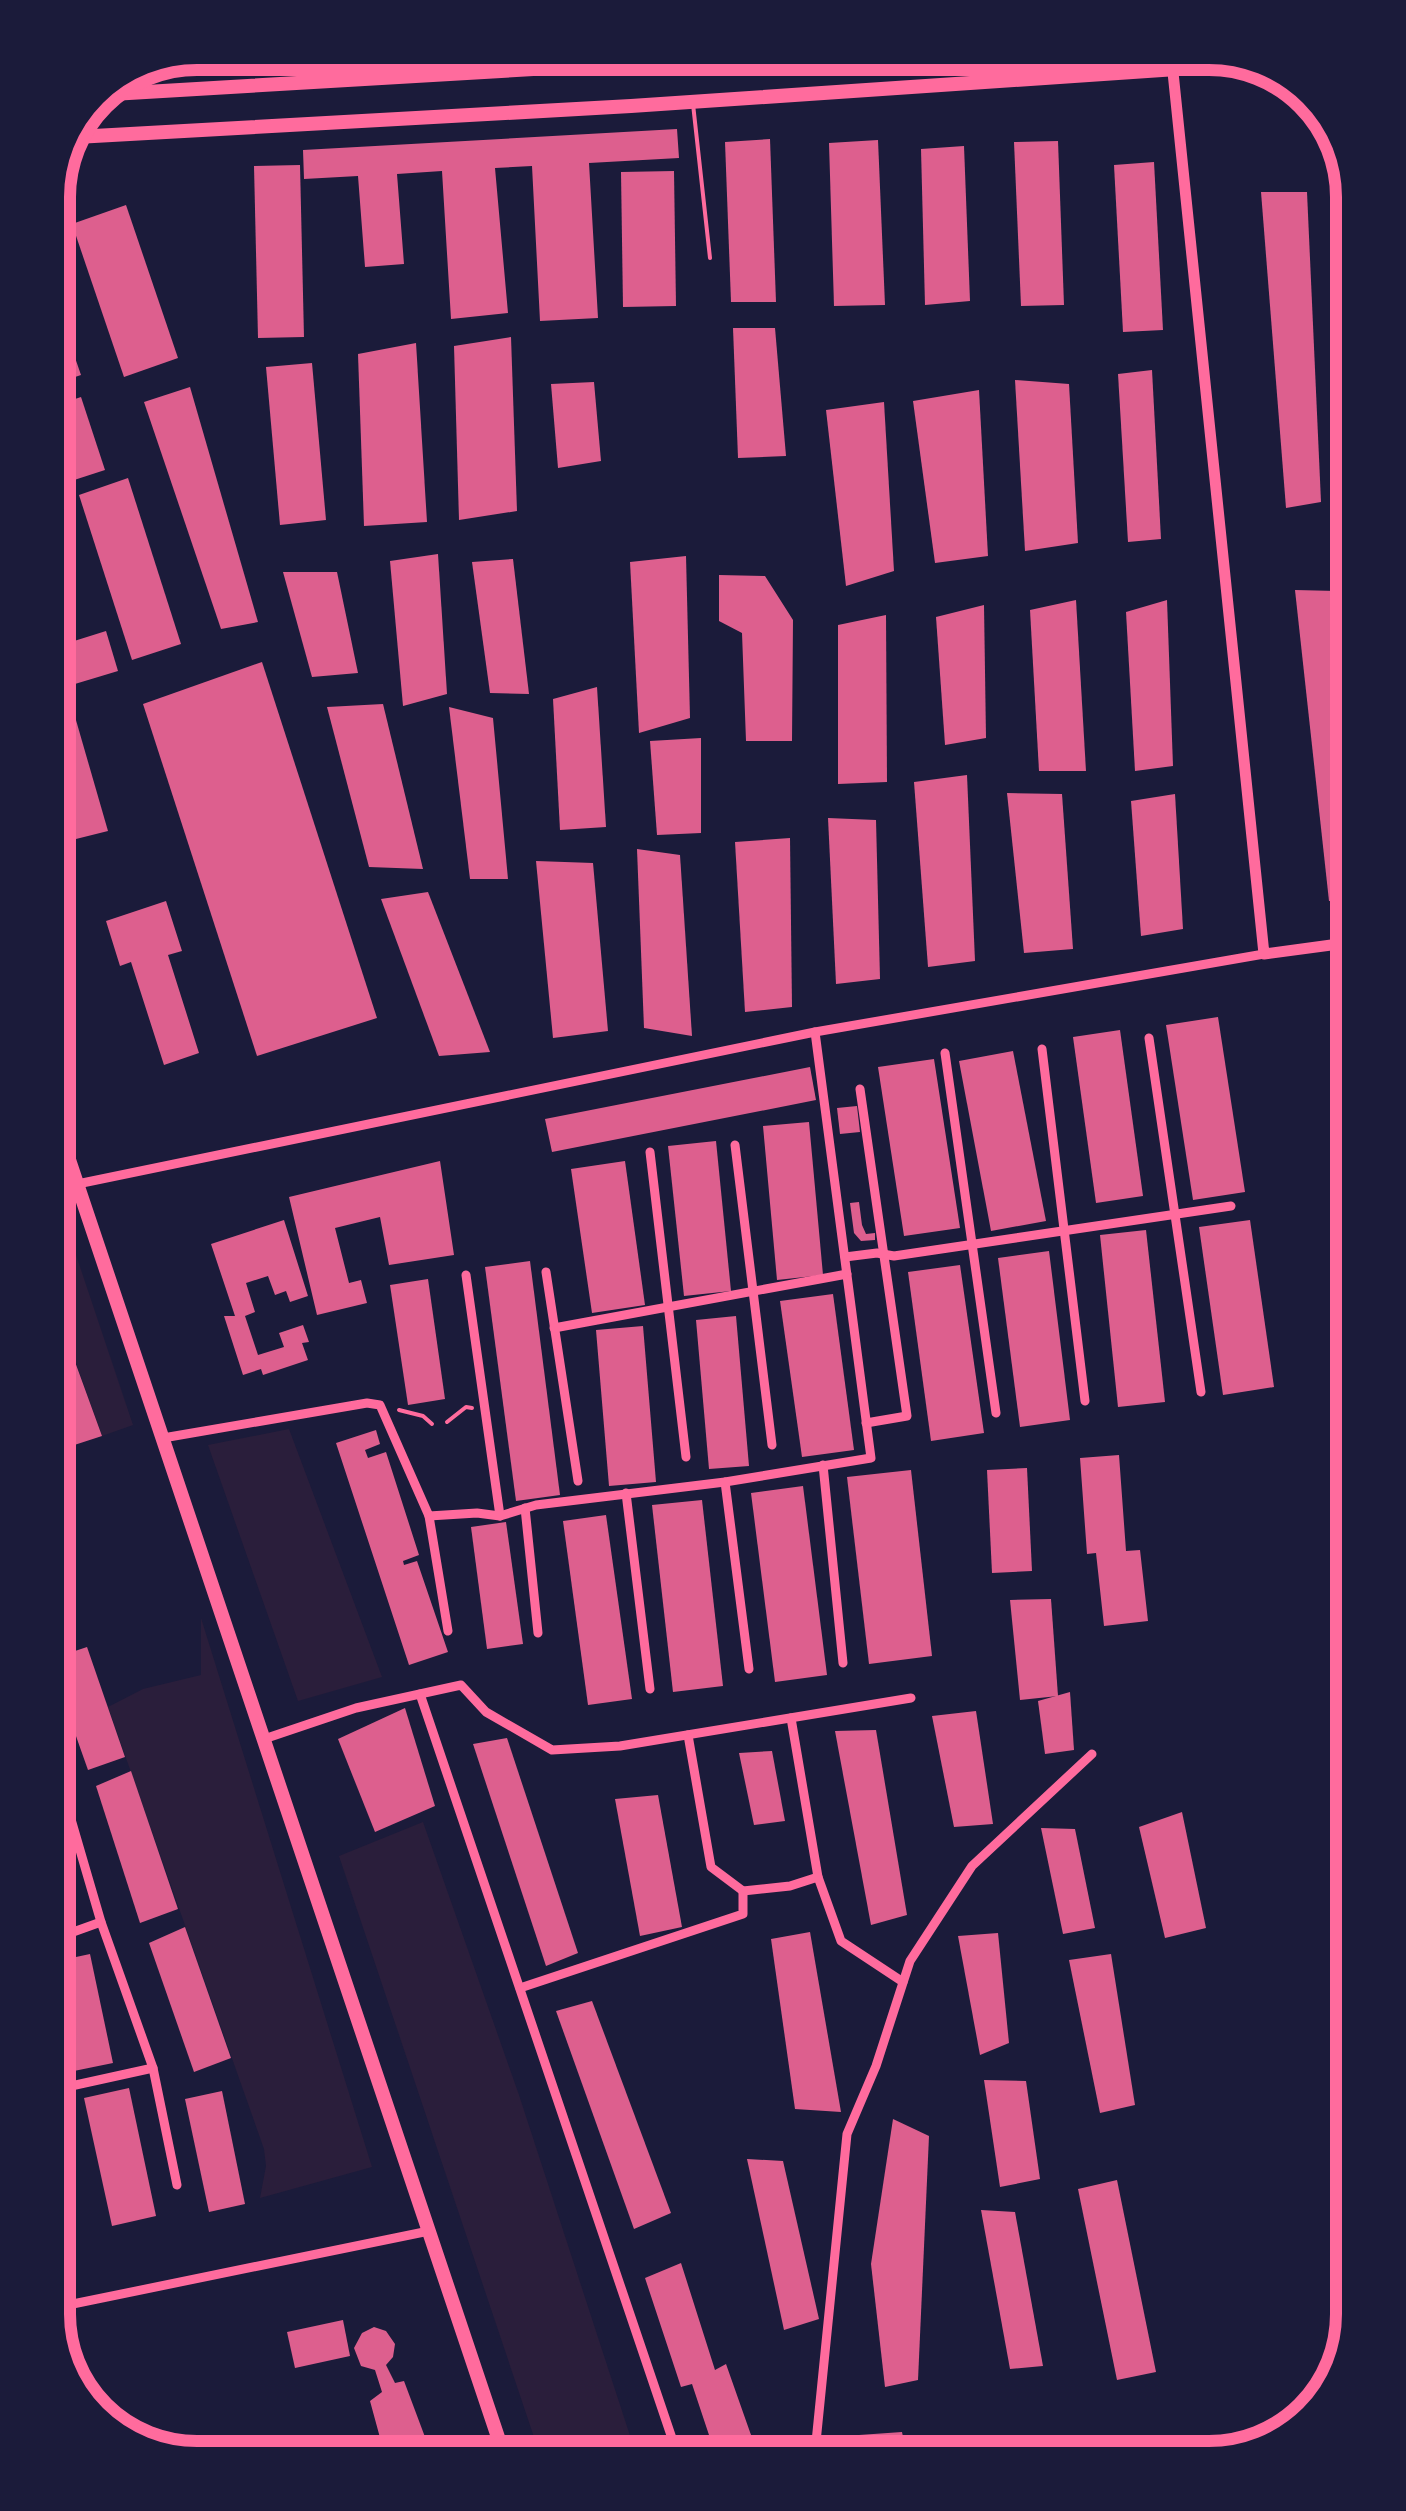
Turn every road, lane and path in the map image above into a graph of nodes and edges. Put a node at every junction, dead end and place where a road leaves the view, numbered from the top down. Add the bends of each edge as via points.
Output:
1 (503, 70) edge
2 (1184, 70) edge
3 (1173, 71) junction
4 (122, 94) edge
5 (692, 101) junction
6 (86, 136) edge
7 (710, 258) dead end
8 (1336, 944) edge
9 (1264, 954) junction
10 (815, 1032) junction
11 (1149, 1038) dead end
12 (1042, 1049) dead end
13 (945, 1053) dead end
14 (860, 1089) dead end
15 (736, 1145) dead end
16 (650, 1152) dead end
17 (70, 1162) edge
18 (77, 1184) junction
19 (70, 1185) edge
20 (1232, 1206) dead end
21 (1174, 1215) junction
22 (1064, 1231) junction
23 (972, 1244) junction
24 (884, 1255) junction
25 (844, 1258) junction
26 (546, 1272) dead end
27 (847, 1274) junction
28 (466, 1276) dead end
29 (754, 1290) junction
30 (668, 1306) junction
31 (554, 1328) junction
32 (1201, 1392) dead end
33 (1085, 1401) dead end
34 (380, 1405) junction
35 (996, 1413) dead end
36 (486, 1416) junction
37 (448, 1422) dead end
38 (866, 1423) junction
39 (432, 1424) dead end
40 (163, 1438) junction
41 (772, 1445) dead end
42 (686, 1458) dead end
43 (823, 1465) junction
44 (578, 1481) dead end
45 (725, 1482) junction
46 (626, 1493) junction
47 (525, 1508) junction
48 (429, 1516) junction
49 (500, 1516) junction
50 (448, 1630) dead end
51 (538, 1633) dead end
52 (843, 1662) dead end
53 (749, 1669) dead end
54 (650, 1689) dead end
55 (420, 1694) junction
56 (912, 1698) dead end
57 (791, 1718) junction
58 (688, 1735) junction
59 (264, 1739) junction
60 (1092, 1754) dead end
61 (70, 1817) edge
62 (818, 1876) junction
63 (743, 1891) junction
64 (100, 1922) junction
65 (70, 1933) edge
66 (903, 1982) junction
67 (520, 1988) junction
68 (153, 2068) junction
69 (70, 2086) edge
70 (177, 2185) dead end
71 (428, 2231) junction
72 (70, 2305) edge
73 (499, 2441) edge
74 (672, 2441) edge
75 (816, 2441) edge

1 - 4 main road
2 - 3 main road
3 - 5 main road
3 - 9 street
5 - 6 main road
5 - 7 lane
8 - 9 street
9 - 10 street
10 - 18 street
10 - 25 street
11 - 21 street
12 - 22 street
13 - 23 street
14 - 24 street
15 - 29 street
16 - 30 street
17 - 18 main road
18 - 19 street
18 - 40 main road
20 - 21 street
21 - 22 street
21 - 32 street
22 - 23 street
22 - 33 street
23 - 24 street
23 - 35 street
24 - 25 street
24 - 38 street via 907,1416
25 - 27 street
26 - 31 street
27 - 29 street
27 - 38 street
28 - 36 street
29 - 30 street
29 - 41 street
30 - 31 street
30 - 42 street
31 - 44 street
34 - 39 path
34 - 40 street
34 - 48 street
36 - 37 path via 466,1407
36 - 49 street
38 - 43 street via 871,1458
40 - 59 main road
43 - 45 street
43 - 52 street
45 - 46 street
45 - 53 street
46 - 47 street
46 - 54 street
47 - 49 street
47 - 51 street
48 - 49 street
48 - 50 street
55 - 58 street via 462,1684 486,1712 552,1750
55 - 59 street
55 - 67 street
56 - 57 street
57 - 58 street
57 - 62 street
58 - 63 street via 711,1867
59 - 71 main road
60 - 66 street via 972,1866
61 - 64 street
62 - 63 street
62 - 66 street via 840,1942
63 - 67 street via 744,1914
64 - 65 street
64 - 68 street
66 - 75 street via 847,2134
67 - 74 street
68 - 69 street
68 - 70 street
71 - 72 street
71 - 73 main road

